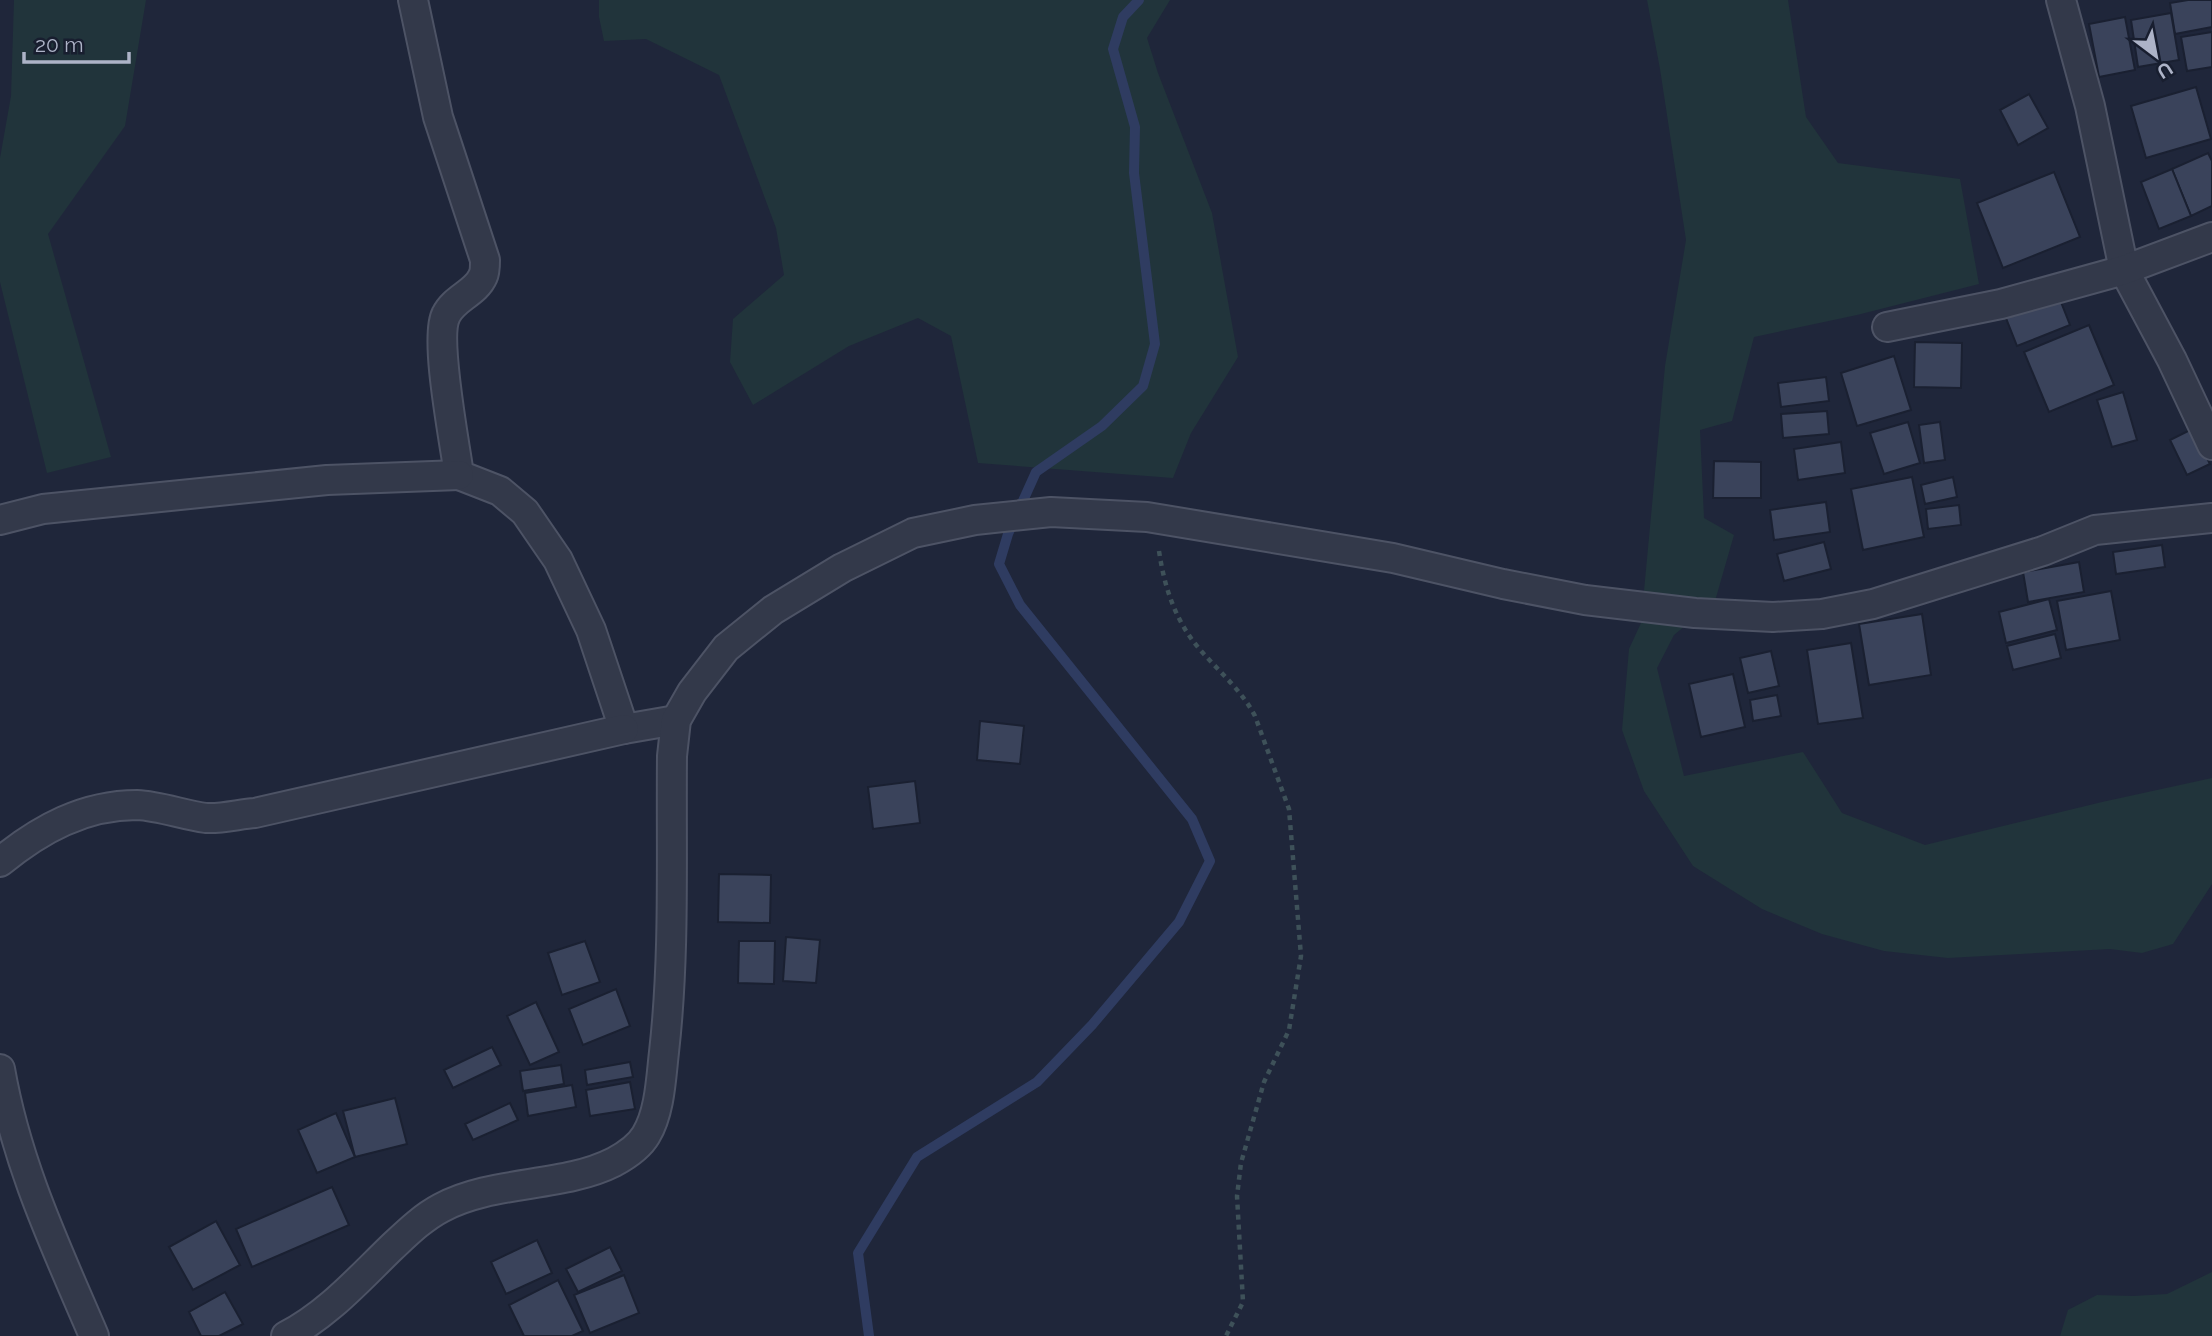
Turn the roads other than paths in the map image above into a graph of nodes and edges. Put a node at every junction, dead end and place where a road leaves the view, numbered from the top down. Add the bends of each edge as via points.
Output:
1 (413, 0) edge
2 (2061, 0) edge
3 (2212, 237) edge
4 (2124, 270) junction
5 (1887, 327) dead end
6 (2212, 445) edge
7 (459, 475) junction
8 (2212, 518) edge
9 (0, 520) edge
10 (676, 720) junction
11 (624, 729) junction
12 (3, 853) edge
13 (0, 1069) edge
14 (94, 1336) edge
15 (286, 1336) edge

1 - 7 street via 438,117 485,260 483,276 454,303 442,328
2 - 4 street via 2090,106
3 - 4 street
4 - 5 street
4 - 6 street
7 - 9 street via 327,480 43,509
7 - 11 street via 500,491 525,512 558,560 591,630
8 - 10 street via 2095,530 1873,604 1773,617 1585,600 1393,558 1164,519 1051,512 975,520 913,533 842,568 773,610 726,648
10 - 11 street
10 - 15 street via 669,1006 658,1097 647,1135 612,1163 441,1208 412,1229 339,1299
11 - 12 street via 255,813 209,818 140,805 110,806 74,815
13 - 14 street via 19,1154

